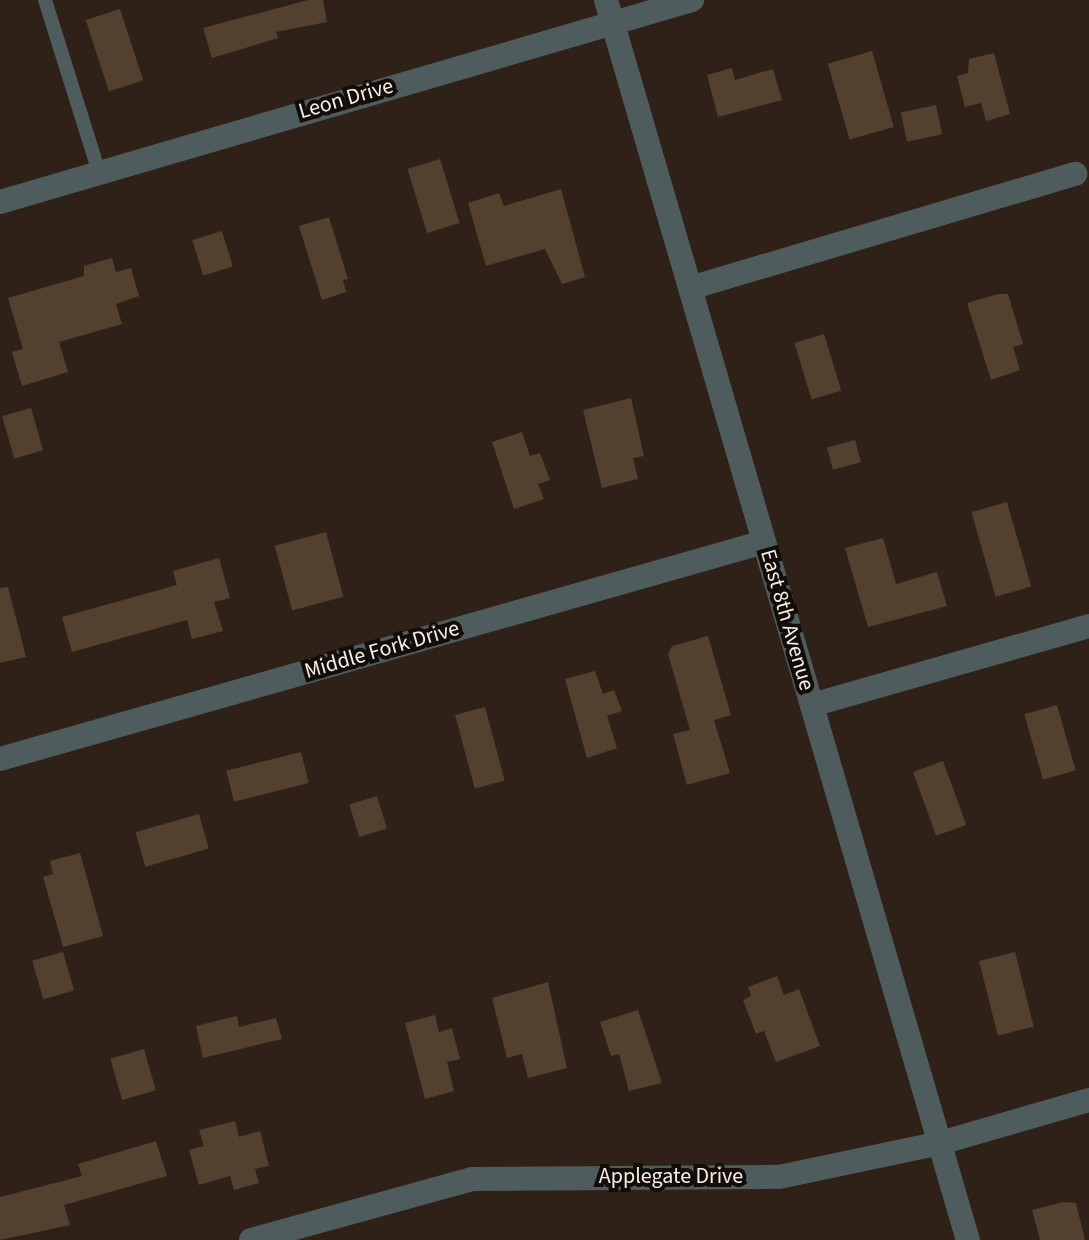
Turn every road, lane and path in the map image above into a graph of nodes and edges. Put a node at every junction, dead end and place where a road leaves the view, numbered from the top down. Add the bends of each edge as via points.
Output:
1 (45, 0) edge
2 (692, 0) edge
3 (609, 11) edge
4 (99, 172) junction
5 (1076, 174) dead end
6 (0, 202) edge
7 (690, 288) junction
8 (764, 542) junction
9 (1089, 626) edge
10 (812, 705) junction
11 (0, 759) edge
12 (1089, 1100) edge
13 (940, 1143) junction
14 (251, 1240) edge
15 (968, 1240) edge

1 - 4 lane
2 - 3 street, Leon Drive
3 - 4 street, Leon Drive
3 - 7 street, East 8th Avenue
4 - 6 street, Leon Drive
5 - 7 street
7 - 8 street, East 8th Avenue
8 - 10 street, East 8th Avenue
8 - 11 street, Middle Fork Drive
9 - 10 street
10 - 13 street, East 8th Avenue
12 - 13 street, Applegate Drive
13 - 14 street, Applegate Drive via 779,1177 472,1179
13 - 15 street, East 8th Avenue

